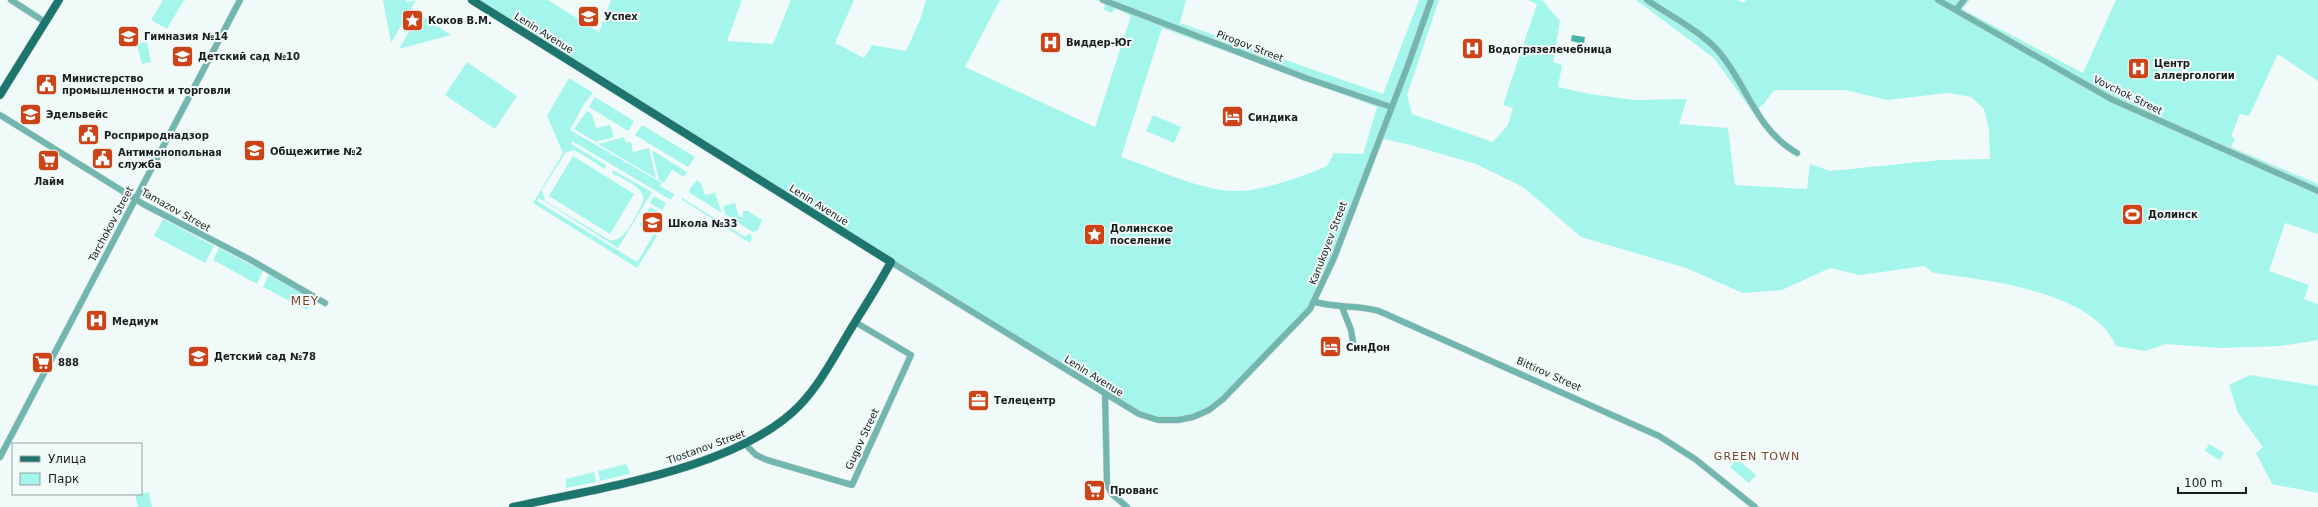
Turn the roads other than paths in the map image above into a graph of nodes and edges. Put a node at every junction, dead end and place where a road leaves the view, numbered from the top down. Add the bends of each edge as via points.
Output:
1 (12, 0) edge
2 (58, 0) edge
3 (240, 0) edge
4 (472, 0) edge
5 (1103, 0) edge
6 (1431, 0) edge
7 (1647, 0) edge
8 (1938, 0) edge
9 (1964, 0) edge
10 (1956, 10) junction
11 (45, 22) junction
12 (0, 95) edge
13 (1391, 107) junction
14 (0, 115) edge
15 (1797, 152) dead end
16 (2318, 191) edge
17 (136, 199) junction
18 (891, 262) junction
19 (1315, 302) junction
20 (325, 303) dead end
21 (1342, 307) junction
22 (855, 322) junction
23 (1354, 342) dead end
24 (1105, 394) junction
25 (1158, 420) joint
26 (745, 444) junction
27 (0, 457) edge
28 (512, 507) edge
29 (1126, 507) edge
30 (1755, 507) edge

1 - 11 street
2 - 11 main road
3 - 17 street, Tarchokov Street
4 - 18 main road, Lenin Avenue
5 - 13 street, Pirogov Street via 1301,76
6 - 13 street, Kanukoyev Street
7 - 15 street via 1712,44 1738,80 1765,126
8 - 10 street, Vovchok Street
9 - 10 street
10 - 16 street, Vovchok Street via 2112,99
11 - 12 main road
13 - 19 street, Kanukoyev Street
14 - 17 street, Tamazov Street
17 - 20 street, Tamazov Street
17 - 27 street, Tarchokov Street
18 - 22 main road, Tlostanov Street
18 - 24 street, Lenin Avenue
19 - 21 street, Bittirov Street
19 - 25 street, Kanukoyev Street via 1223,400 1193,417
21 - 23 street
21 - 30 street, Bittirov Street via 1379,310 1650,432 1695,459
22 - 26 main road, Tlostanov Street via 801,404 772,428
22 - 26 street, Gugov Street via 911,355 852,485 767,460 756,455
24 - 25 street, Lenin Avenue via 1139,414
24 - 29 street via 1107,485 1112,494
26 - 28 main road, Tlostanov Street via 671,471

